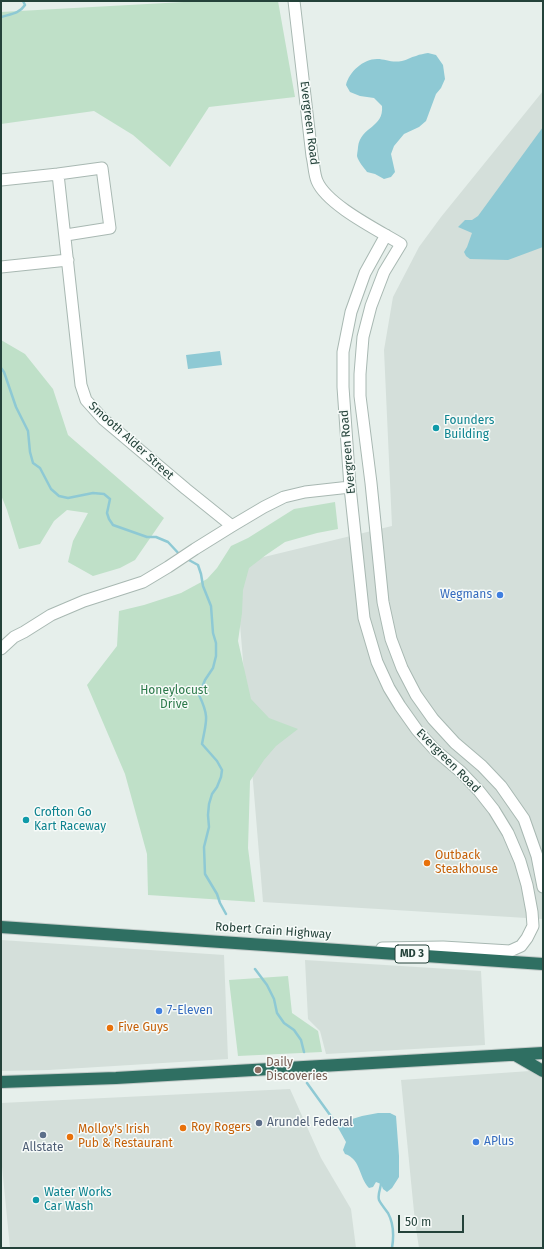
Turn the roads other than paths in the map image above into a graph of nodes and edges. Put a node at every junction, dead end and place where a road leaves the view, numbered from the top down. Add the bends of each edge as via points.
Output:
1 (294, 1) edge
2 (58, 174) junction
3 (1, 180) edge
4 (66, 235) junction
5 (386, 235) junction
6 (68, 260) junction
7 (1, 267) edge
8 (350, 487) junction
9 (232, 526) junction
10 (1, 649) edge
11 (540, 855) edge
12 (520, 861) junction
13 (543, 887) edge
14 (1, 927) edge
15 (343, 949) junction
16 (543, 964) edge
17 (543, 1054) edge
18 (517, 1056) junction
19 (543, 1071) edge
20 (1, 1082) edge

1 - 5 street, Evergreen Road via 317,180 327,196
2 - 3 street
2 - 4 street, Smooth Alder Street
2 - 4 street via 102,168 110,228
4 - 6 street, Smooth Alder Street
5 - 8 street, Evergreen Road via 366,273 351,312 344,352 343,387
5 - 11 street, Evergreen Road via 401,244 384,272 371,306 363,337 360,396 383,602 391,639 416,695 455,743 501,786 524,819
6 - 7 street
6 - 9 street, Smooth Alder Street via 81,385 86,400 104,419
8 - 9 street via 284,497
8 - 12 street, Evergreen Road via 364,618 377,662 393,694 417,730 435,750 461,772 494,810 508,833
9 - 10 street via 143,582 84,601 51,615 14,637
11 - 12 street
11 - 13 street, Evergreen Road
12 - 15 street, Evergreen Road via 533,926 521,946 510,951 443,947
14 - 15 highway, Robert Crain Highway / MD 3
15 - 16 highway, Robert Crain Highway / MD 3
17 - 18 highway
18 - 19 highway
18 - 20 highway

